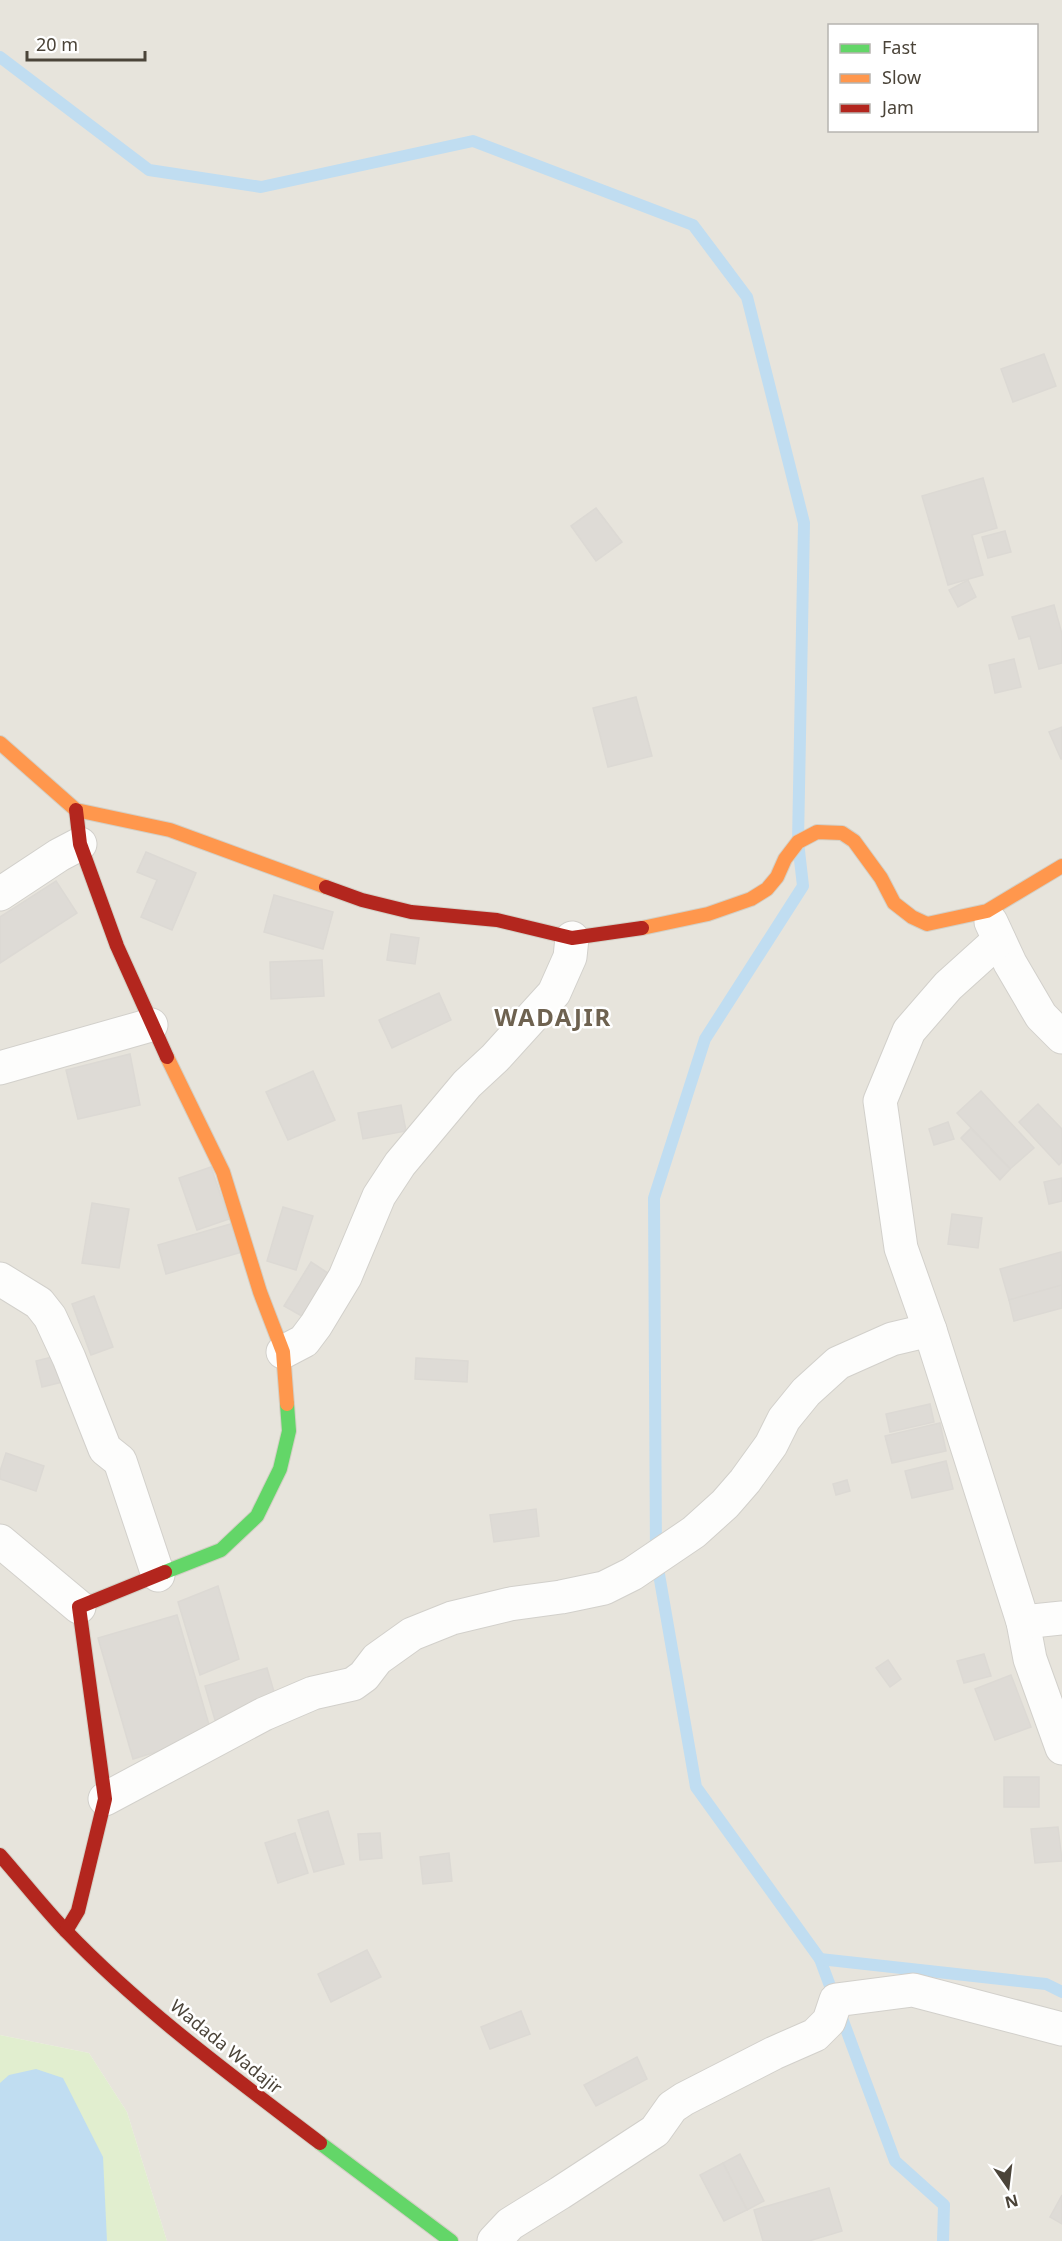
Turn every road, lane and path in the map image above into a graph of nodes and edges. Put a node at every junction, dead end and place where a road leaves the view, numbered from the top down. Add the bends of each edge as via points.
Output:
1 (0, 743) edge
2 (75, 810) junction
3 (80, 844) junction
4 (1062, 866) edge
5 (0, 894) edge
6 (993, 926) junction
7 (572, 938) junction
8 (151, 1025) junction
9 (1062, 1037) edge
10 (0, 1068) edge
11 (0, 1279) edge
12 (930, 1330) junction
13 (283, 1352) junction
14 (0, 1541) edge
15 (158, 1575) junction
16 (79, 1607) junction
17 (1062, 1617) edge
18 (1023, 1622) junction
19 (1062, 1748) edge
20 (105, 1799) junction
21 (0, 1855) edge
22 (66, 1931) junction
23 (1062, 2029) edge
24 (451, 2241) edge
25 (494, 2241) edge

1 - 2 street
2 - 3 street
2 - 7 street via 170,830 362,900 411,912 497,920
3 - 5 street
3 - 8 street
4 - 6 street
6 - 7 street via 957,920 927,924 912,917 894,903 854,841 842,833 818,832 798,842 772,883 751,899 678,921
6 - 9 street via 1041,1016
6 - 12 street via 909,1031 880,1101 901,1248
7 - 13 street via 570,957 554,993 467,1084 400,1164 379,1196 345,1277 316,1325 304,1341
8 - 10 street
8 - 13 street via 223,1172
11 - 15 street via 39,1303 50,1317 105,1449 120,1461
12 - 18 street
12 - 20 street via 892,1339 838,1363 784,1419 771,1445 725,1504 694,1532 632,1574 604,1588 510,1604 452,1618 412,1634 377,1659 352,1684 313,1693 264,1714
13 - 15 street via 289,1431 280,1469 257,1516 221,1550
14 - 16 street
15 - 16 street
16 - 20 street
17 - 18 street
18 - 19 street via 1030,1659
20 - 22 street via 78,1911
21 - 22 street, Wadada Wadajir
22 - 24 street, Wadada Wadajir via 202,2054
23 - 25 street via 913,1990 836,2000 829,2021 815,2035 678,2103 655,2131 510,2224

